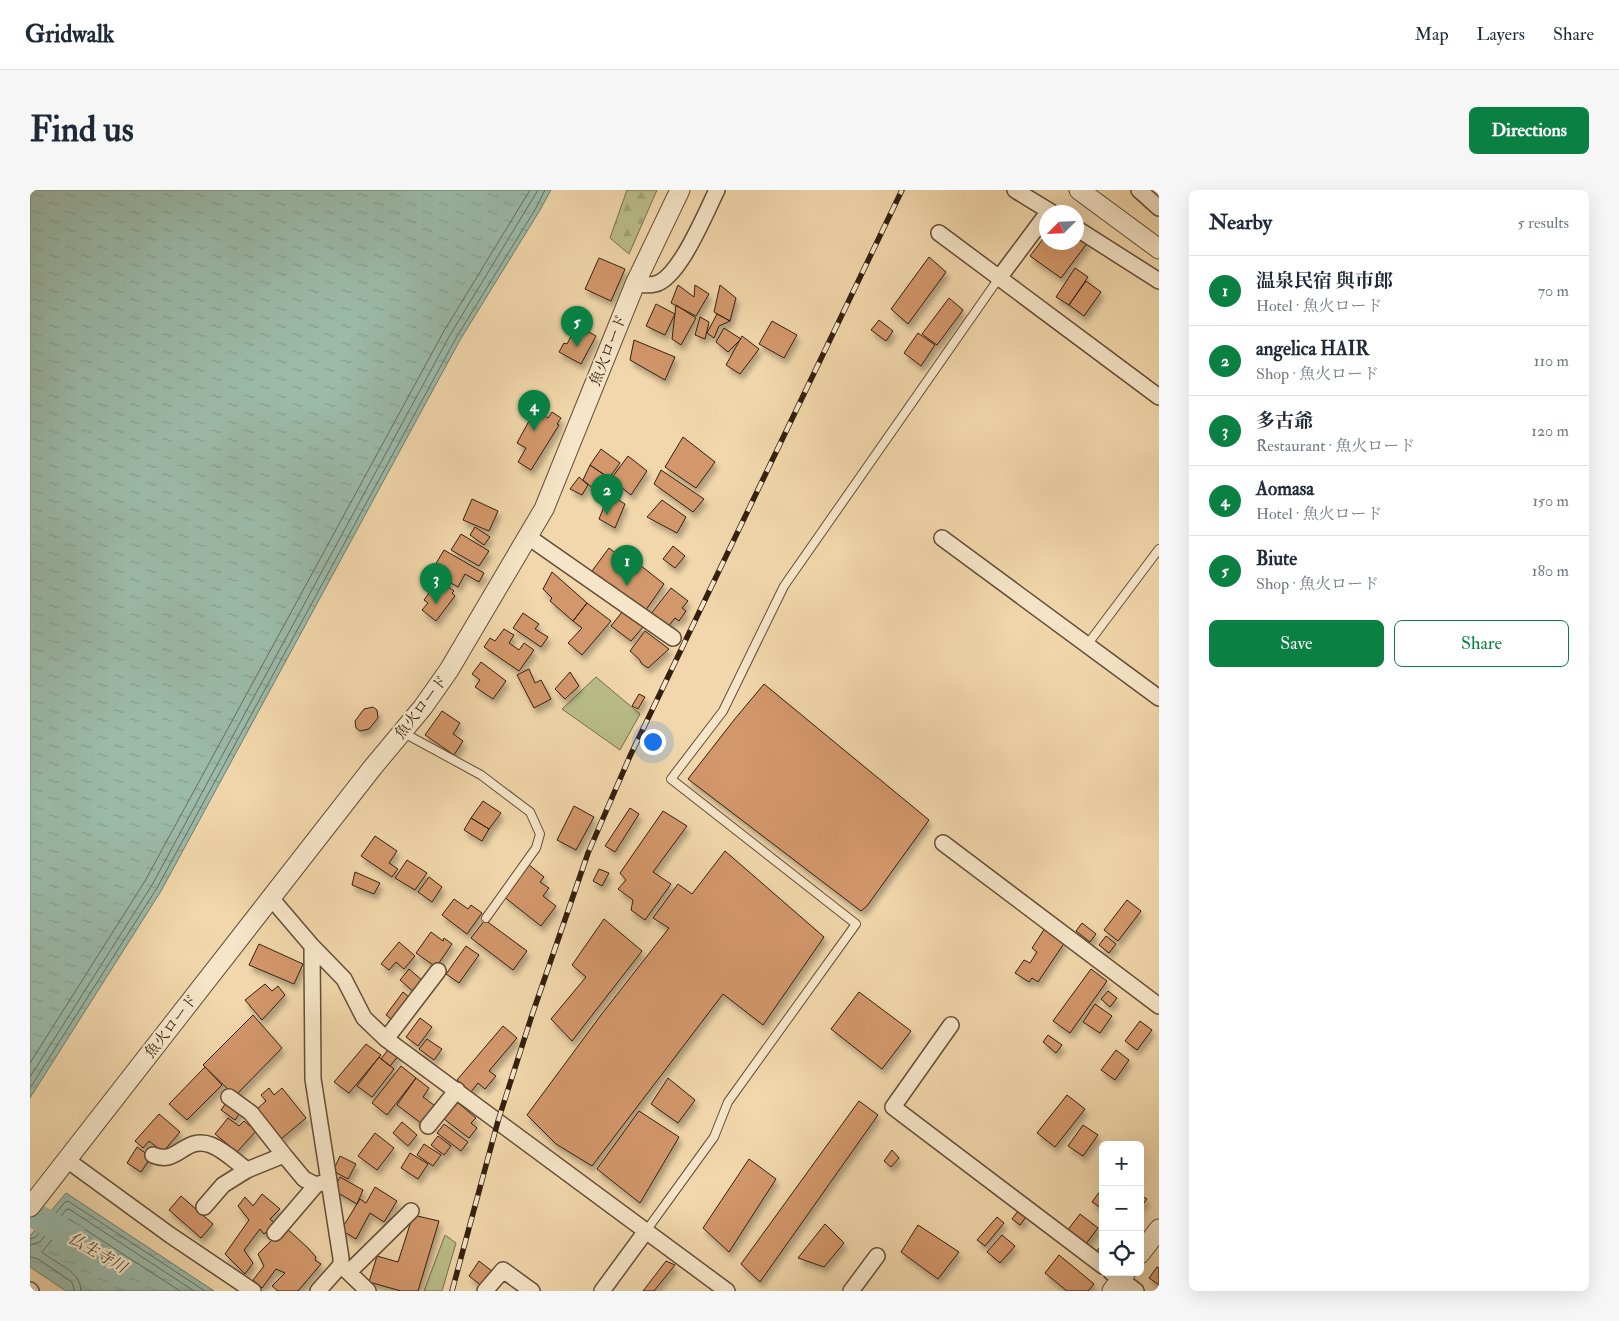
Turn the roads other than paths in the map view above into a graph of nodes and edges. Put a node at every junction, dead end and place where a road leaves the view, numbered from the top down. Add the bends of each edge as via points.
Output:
1 (680, 190) edge
2 (717, 190) edge
3 (1015, 190) edge
4 (1078, 190) edge
5 (1140, 190) edge
6 (1039, 206) edge
7 (1159, 208) edge
8 (1039, 226) edge
9 (939, 233) dead end
10 (1084, 233) edge
11 (1159, 249) edge
12 (999, 278) junction
13 (1159, 280) edge
14 (635, 284) junction
15 (1159, 397) edge
16 (527, 536) junction
17 (942, 538) dead end
18 (1159, 549) edge
19 (673, 638) dead end
20 (1087, 645) junction
21 (1159, 698) edge
22 (402, 732) junction
23 (943, 844) dead end
24 (271, 898) junction
25 (486, 918) dead end
26 (312, 946) junction
27 (438, 971) dead end
28 (1159, 1006) edge
29 (951, 1025) dead end
30 (386, 1039) junction
31 (457, 1090) junction
32 (229, 1097) dead end
33 (428, 1126) dead end
34 (153, 1155) dead end
35 (284, 1155) junction
36 (65, 1162) junction
37 (247, 1170) junction
38 (322, 1183) junction
39 (30, 1207) edge
40 (204, 1207) dead end
41 (411, 1211) dead end
42 (1159, 1229) edge
43 (646, 1231) junction
44 (275, 1233) dead end
45 (1144, 1249) edge
46 (877, 1256) dead end
47 (1099, 1263) edge
48 (345, 1268) junction
49 (1117, 1279) edge
50 (253, 1291) edge
51 (318, 1291) edge
52 (368, 1291) edge
53 (485, 1291) edge
54 (532, 1291) edge
55 (602, 1291) edge
56 (727, 1291) edge
57 (851, 1291) edge
58 (1136, 1291) edge

1 - 14 street, 魚火ロード
2 - 14 street via 682,260 668,278 655,284
3 - 6 street
4 - 11 street
5 - 7 street
8 - 12 street
9 - 12 street
10 - 13 street
12 - 15 street
12 - 43 lane via 784,586 723,711 671,779 856,924 728,1102 714,1136
14 - 16 street, 魚火ロード via 544,509
16 - 19 street
16 - 22 street, 魚火ロード via 449,670
17 - 20 street
18 - 20 lane
20 - 21 street
22 - 24 street, 魚火ロード
22 - 25 lane via 481,775 530,812 540,834 536,848
23 - 28 street
24 - 26 street
24 - 36 street, 魚火ロード
26 - 30 street via 344,979 364,1018
26 - 38 street via 314,1079
27 - 30 street
29 - 47 street via 893,1107
30 - 31 street
31 - 33 street
31 - 43 street
32 - 35 street via 251,1113
34 - 37 street via 171,1157 197,1143 211,1145
35 - 37 street
35 - 38 street via 304,1178
36 - 39 street, 魚火ロード
36 - 50 street
37 - 40 street via 223,1186
38 - 44 street
38 - 48 street
41 - 48 street
42 - 45 street
43 - 55 street
43 - 56 street
46 - 57 street
48 - 51 street
48 - 52 street
49 - 58 street
53 - 54 street via 502,1270

